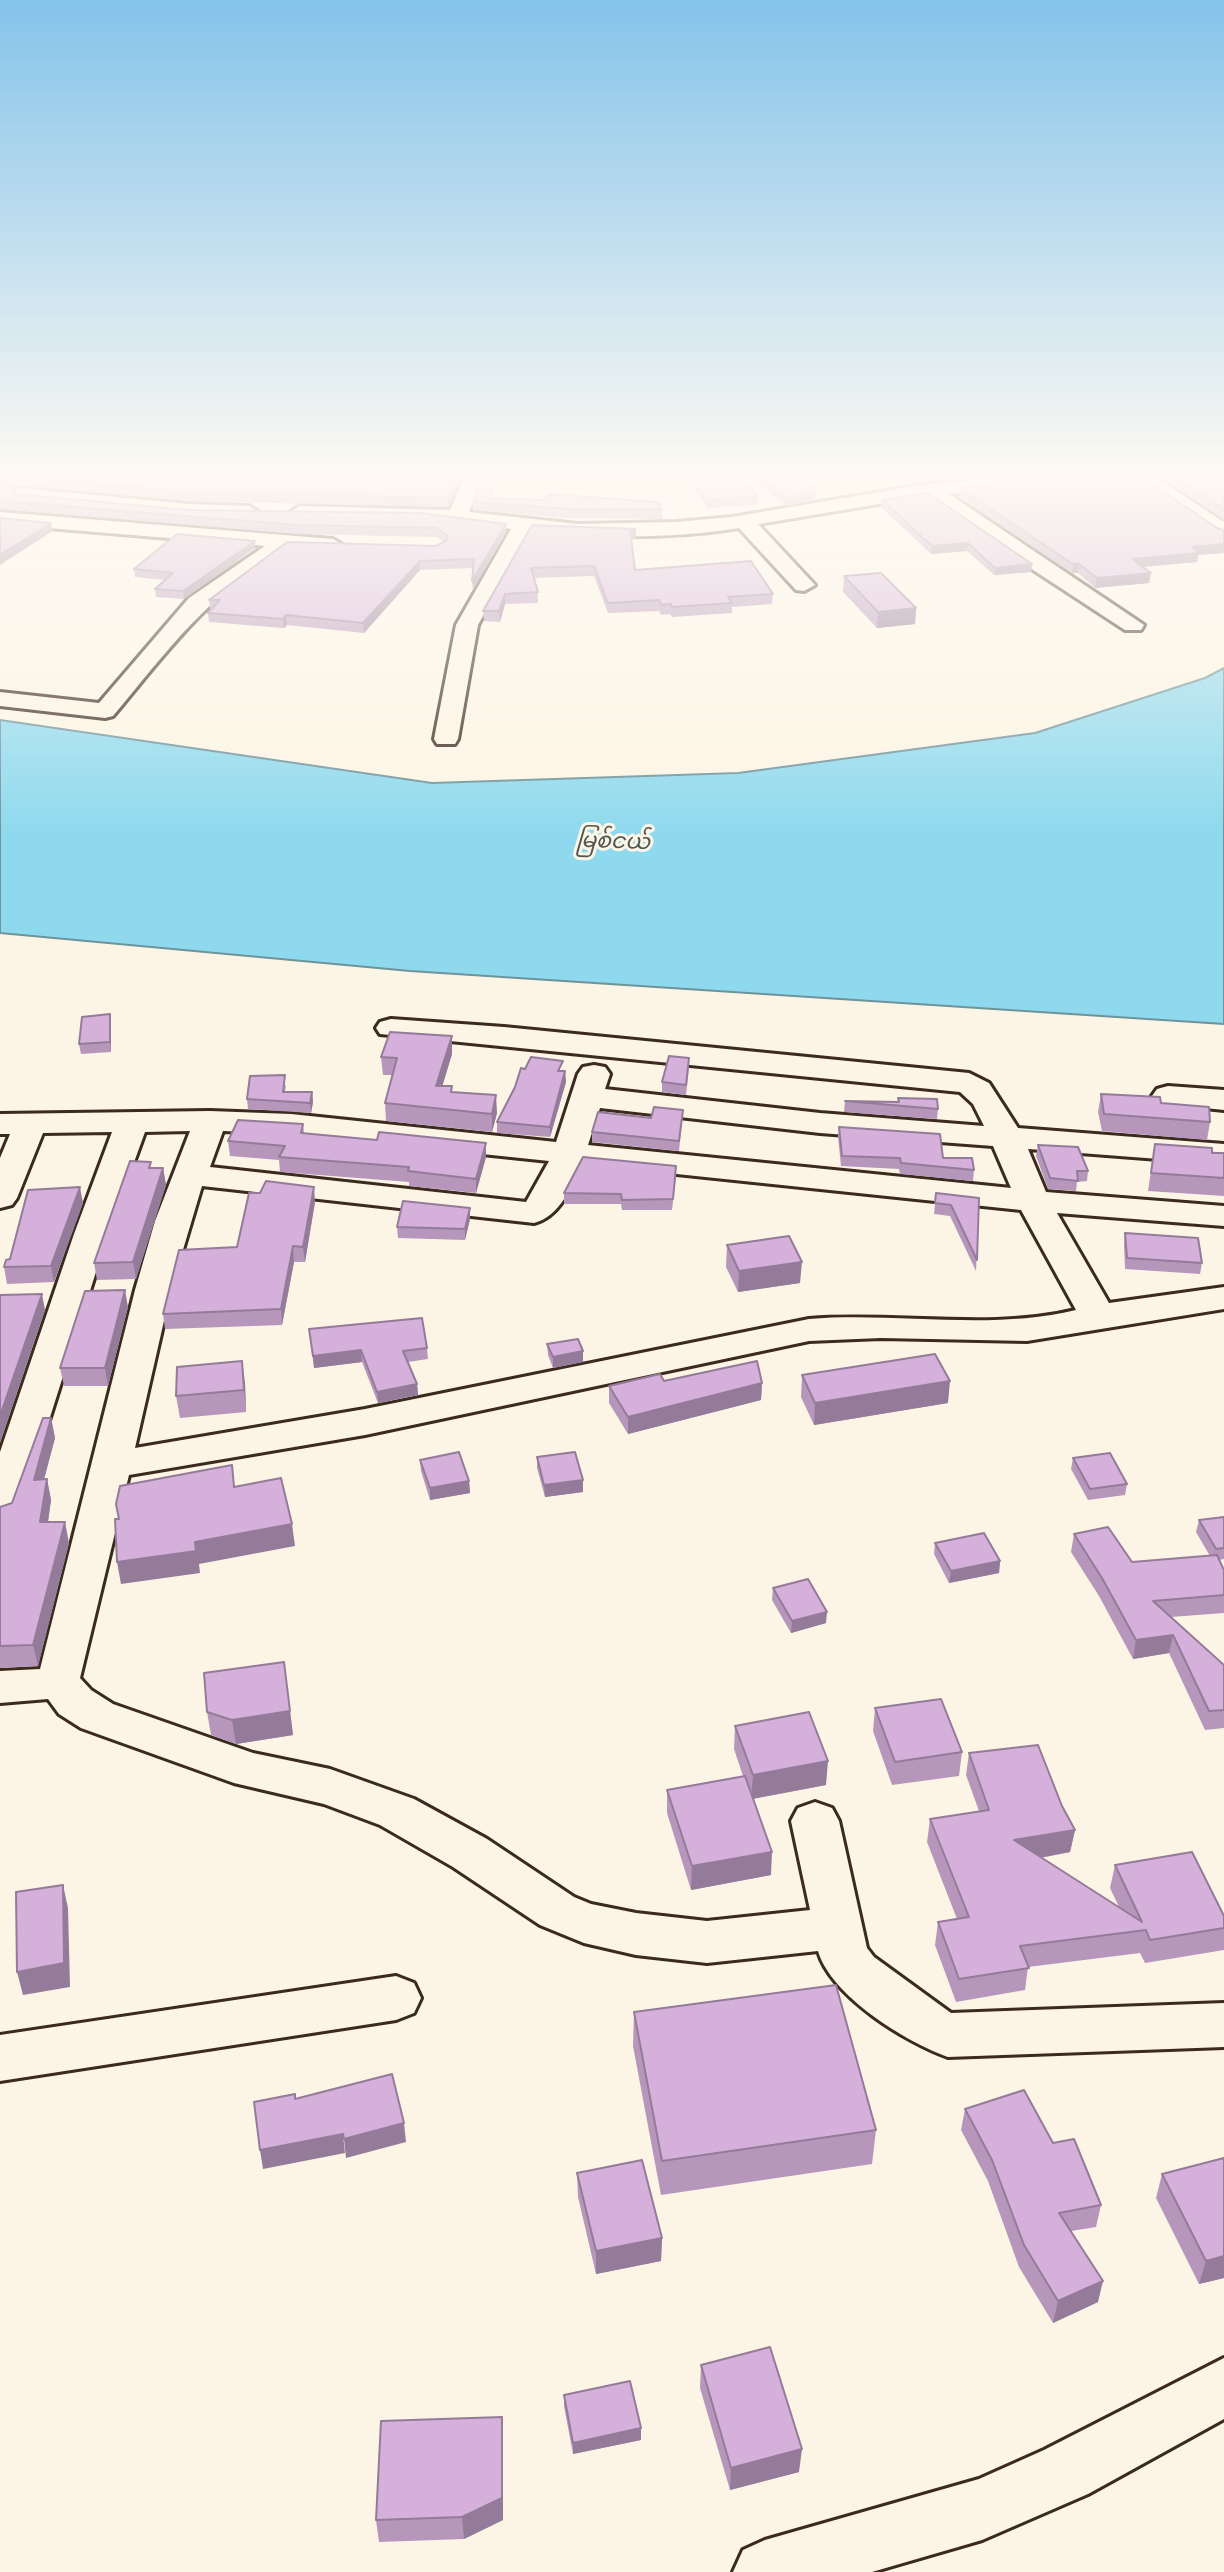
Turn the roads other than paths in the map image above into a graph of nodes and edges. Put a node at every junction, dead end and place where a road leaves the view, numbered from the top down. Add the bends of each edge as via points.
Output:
1 (207, 596) edge
2 (483, 596) edge
3 (1088, 596) edge
4 (1133, 625) dead end
5 (0, 699) edge
6 (446, 739) dead end
7 (391, 1028) dead end
8 (603, 1046) junction
9 (833, 1068) junction
10 (1168, 1096) dead end
11 (587, 1097) junction
12 (1224, 1100) edge
13 (210, 1121) junction
14 (132, 1122) junction
15 (16, 1123) edge
16 (820, 1123) junction
17 (378, 1134) junction
18 (1007, 1140) junction
19 (569, 1154) junction
20 (1223, 1157) edge
21 (191, 1175) junction
22 (807, 1177) junction
23 (340, 1191) junction
24 (0, 1198) edge
25 (1034, 1201) junction
26 (1224, 1216) edge
27 (153, 1292) junction
28 (71, 1296) junction
29 (28, 1297) edge
30 (1224, 1298) edge
31 (1098, 1316) junction
32 (112, 1465) junction
33 (7, 1468) edge
34 (0, 1512) edge
35 (57, 1680) junction
36 (0, 1687) edge
37 (815, 1821) dead end
38 (838, 1928) junction
39 (396, 1998) dead end
40 (1224, 2025) edge
41 (0, 2058) edge
42 (1224, 2387) edge
43 (765, 2572) edge

1 - 5 street via 105,711
2 - 6 street via 467,625
3 - 4 street
7 - 8 street
8 - 9 street
8 - 11 street
9 - 16 street
9 - 18 street via 975,1085
10 - 12 street
11 - 16 street
11 - 19 street
13 - 14 street
13 - 17 street
13 - 21 street
14 - 15 street
14 - 28 street
15 - 24 street
16 - 18 street
16 - 22 street
17 - 19 street
17 - 23 street
18 - 20 street
18 - 25 street
19 - 22 street
19 - 23 street via 534,1213
21 - 23 street
21 - 27 street
22 - 25 street
25 - 26 street
25 - 31 street
27 - 28 street
27 - 32 street
28 - 29 street
28 - 33 street
30 - 31 street
31 - 32 street via 1047,1328 849,1325 809,1330 380,1420
32 - 35 street
33 - 34 street
35 - 36 street
35 - 38 street via 75,1702 97,1716 250,1770 330,1787 397,1812 584,1923 707,1942
37 - 38 street
38 - 40 street via 844,1955 856,1972 948,2035
39 - 41 street
42 - 43 street via 1066,2472 982,2509

